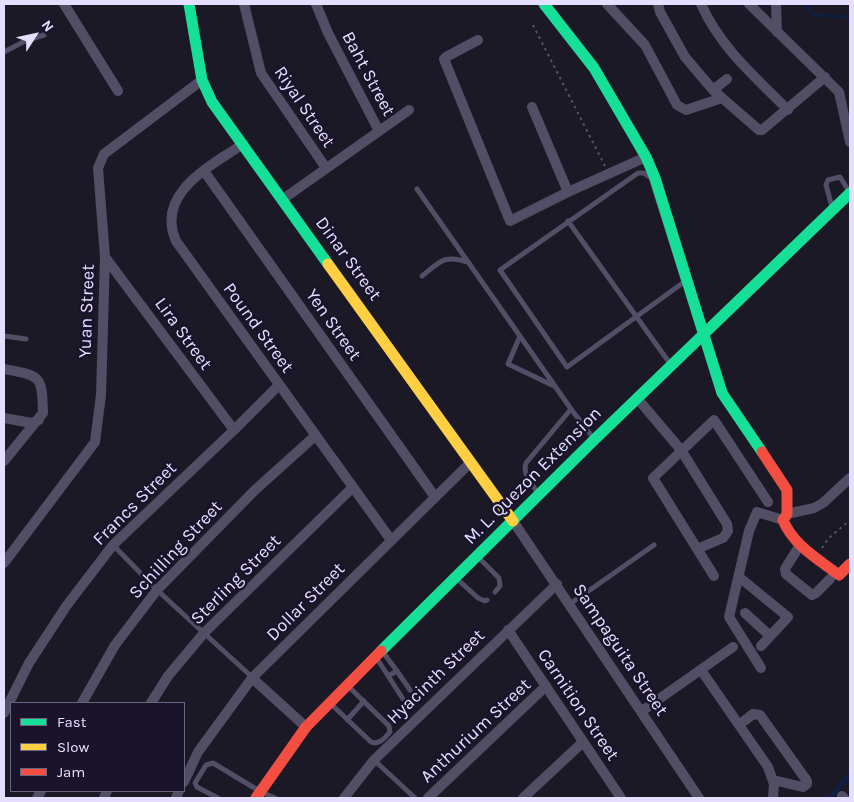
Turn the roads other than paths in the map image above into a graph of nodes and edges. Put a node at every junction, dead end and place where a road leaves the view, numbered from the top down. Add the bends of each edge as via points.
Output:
1 (64, 4) edge
2 (189, 4) edge
3 (244, 4) edge
4 (316, 4) edge
5 (544, 4) edge
6 (607, 4) edge
7 (658, 4) edge
8 (702, 4) edge
9 (749, 4) edge
10 (776, 4) edge
11 (777, 32) junction
12 (44, 35) dead end
13 (478, 40) dead end
14 (4, 52) edge
15 (825, 78) junction
16 (727, 79) dead end
17 (202, 80) junction
18 (713, 90) junction
19 (118, 91) dead end
20 (722, 98) junction
21 (532, 108) dead end
22 (409, 110) dead end
23 (788, 110) junction
24 (379, 131) junction
25 (850, 142) edge
26 (243, 144) junction
27 (646, 157) junction
28 (326, 168) junction
29 (204, 171) junction
30 (416, 189) dead end
31 (568, 192) junction
32 (850, 193) edge
33 (283, 199) junction
34 (832, 210) junction
35 (568, 221) junction
36 (106, 257) junction
37 (468, 262) junction
38 (422, 276) dead end
39 (636, 317) junction
40 (705, 334) junction
41 (4, 336) edge
42 (520, 336) junction
43 (26, 339) dead end
44 (671, 366) junction
45 (4, 369) edge
46 (279, 385) junction
47 (554, 386) junction
48 (637, 398) junction
49 (571, 409) junction
50 (4, 418) edge
51 (39, 420) junction
52 (234, 430) junction
53 (315, 436) junction
54 (595, 439) junction
55 (681, 450) junction
56 (4, 461) edge
57 (471, 462) junction
58 (850, 478) edge
59 (353, 487) junction
60 (539, 495) junction
61 (435, 497) junction
62 (768, 502) dead end
63 (785, 517) junction
64 (513, 521) junction
65 (392, 540) junction
66 (113, 545) junction
67 (654, 545) dead end
68 (800, 545) junction
69 (697, 549) junction
70 (477, 556) junction
71 (4, 563) edge
72 (850, 564) edge
73 (714, 576) dead end
74 (455, 577) junction
75 (739, 577) junction
76 (834, 577) junction
77 (557, 584) junction
78 (157, 590) junction
79 (495, 592) dead end
80 (814, 594) junction
81 (487, 600) dead end
82 (805, 602) dead end
83 (570, 604) junction
84 (745, 613) dead end
85 (508, 630) junction
86 (204, 633) junction
87 (770, 636) junction
88 (761, 646) dead end
89 (733, 648) dead end
90 (378, 654) junction
91 (761, 668) dead end
92 (700, 670) junction
93 (397, 671) junction
94 (388, 676) junction
95 (252, 678) junction
96 (347, 685) junction
97 (546, 686) junction
98 (410, 690) dead end
99 (404, 699) dead end
100 (364, 701) junction
101 (83, 702) edge
102 (152, 702) edge
103 (330, 702) junction
104 (642, 711) junction
105 (4, 714) edge
106 (347, 720) junction
107 (739, 725) junction
108 (306, 727) junction
109 (583, 742) junction
110 (374, 760) junction
111 (185, 780) edge
112 (773, 780) junction
113 (259, 795) edge
114 (218, 798) edge
115 (275, 798) edge
116 (344, 798) edge
117 (415, 798) edge
118 (428, 798) edge
119 (523, 798) edge
120 (621, 798) edge
121 (699, 798) edge
122 (773, 798) edge

1 - 19 street
2 - 17 street, Dinar Street
3 - 28 street, Riyal Street via 261,73
4 - 24 street, Baht Street
5 - 27 street via 594,68
6 - 20 street via 645,46 681,109
7 - 18 street via 685,57
8 - 23 street via 724,43
9 - 11 street
10 - 11 street
11 - 15 street
12 - 14 lane
13 - 31 street via 444,59 510,221
15 - 23 street
15 - 25 street via 839,92
16 - 18 street
17 - 26 street, Dinar Street via 212,102
17 - 36 street, Yuan Street via 104,154 98,168
18 - 20 street
20 - 23 street via 762,130
21 - 31 street
22 - 24 street
24 - 28 street
26 - 29 street, Pound Street
26 - 33 street, Dinar Street
27 - 31 street
27 - 40 street
28 - 33 street
29 - 46 street, Pound Street via 184,187 172,210 171,229 176,241
29 - 61 street, Yen Street
30 - 37 lane
32 - 34 street, M. L. Quezon Extension
32 - 34 lane via 840,177 828,180 826,186
33 - 57 street, Dinar Street
34 - 40 street, M. L. Quezon Extension
35 - 39 lane
35 - 39 lane via 638,174 644,173 651,178 684,282
35 - 39 lane via 500,270 567,367
36 - 52 street, Lira Street
36 - 71 street, Yuan Street via 101,395 95,442
37 - 38 lane via 454,257 442,260
37 - 42 lane
39 - 44 lane
40 - 44 street, M. L. Quezon Extension
40 - 63 street via 722,392 787,490
41 - 43 lane
42 - 47 lane
42 - 47 lane via 508,364
44 - 48 street, M. L. Quezon Extension
45 - 51 street via 38,378 43,396 43,413
46 - 52 street, Francs Street
46 - 53 street, Pound Street
47 - 49 lane
48 - 54 street, M. L. Quezon Extension
48 - 55 street
49 - 54 lane
49 - 60 lane via 524,468
50 - 51 street via 32,423
51 - 56 street
52 - 66 street, Francs Street
53 - 59 street, Pound Street
53 - 78 street, Schilling Street via 254,491
54 - 60 street, M. L. Quezon Extension
55 - 62 street via 714,420
55 - 69 street via 654,478
55 - 69 street via 727,524 728,531 723,538
57 - 61 street, Dollar Street
57 - 64 street, Dinar Street
58 - 63 street via 823,503
59 - 65 street, Pound Street
59 - 86 street, Sterling Street
60 - 64 street, M. L. Quezon Extension
61 - 65 street, Dollar Street
63 - 68 street via 785,528
63 - 75 street via 757,512
64 - 70 street, M. L. Quezon Extension
64 - 77 street, Sampaguita Street
65 - 95 street, Dollar Street
66 - 78 lane
66 - 105 street, Francs Street via 67,605 29,663
67 - 83 lane
68 - 76 street
68 - 80 street via 785,572 809,594
69 - 73 street
70 - 74 street, M. L. Quezon Extension
70 - 79 lane via 499,578 500,586
72 - 76 street
74 - 81 lane via 478,598
74 - 90 street, M. L. Quezon Extension
75 - 87 street via 788,617
75 - 91 street via 729,617
76 - 80 street
77 - 83 street, Sampaguita Street
77 - 85 street, Hyacinth Street
78 - 86 lane
78 - 101 street, Schilling Street via 115,645
80 - 82 street
83 - 104 street, Sampaguita Street
84 - 87 street
85 - 97 street, Carnition Street
85 - 110 street, Hyacinth Street
86 - 95 lane
86 - 102 street, Sterling Street via 168,676
87 - 88 street
89 - 92 street
90 - 93 lane
90 - 94 lane
90 - 96 street, M. L. Quezon Extension
92 - 104 street
92 - 107 street
93 - 94 lane
93 - 98 lane
94 - 99 lane
95 - 108 street
95 - 111 street, Dollar Street via 198,752
96 - 100 lane
96 - 103 street, M. L. Quezon Extension
97 - 109 street, Carnition Street
97 - 118 street, Anthurium Street
100 - 106 lane
100 - 106 lane via 389,726 390,732 386,737 375,744
103 - 106 lane
103 - 108 street, M. L. Quezon Extension
104 - 121 street, Sampaguita Street
107 - 112 street via 768,767
107 - 112 street via 753,714 760,714 807,784 803,787
108 - 113 street, M. L. Quezon Extension
109 - 119 street
109 - 120 street, Carnition Street
110 - 116 street, Hyacinth Street
110 - 117 lane
112 - 122 street
113 - 114 lane via 213,764 206,765 195,783
113 - 115 lane

